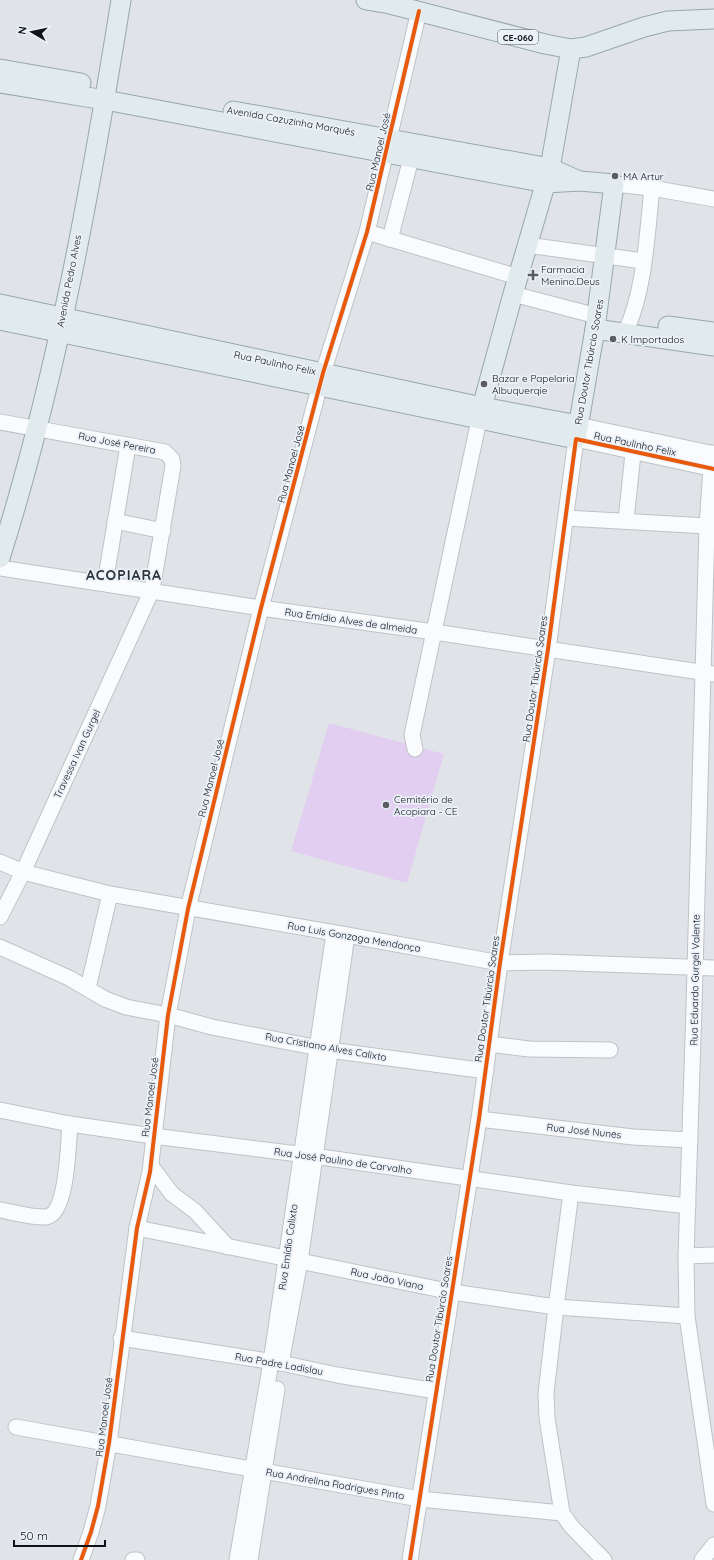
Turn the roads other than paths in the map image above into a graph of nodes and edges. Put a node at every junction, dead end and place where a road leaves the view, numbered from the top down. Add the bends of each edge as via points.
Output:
1 (122, 0) edge
2 (366, 0) edge
3 (392, 2) edge
4 (419, 11) junction
5 (714, 19) edge
6 (571, 49) junction
7 (0, 69) edge
8 (0, 83) edge
9 (106, 94) junction
10 (387, 147) junction
11 (413, 151) junction
12 (548, 176) junction
13 (614, 184) junction
14 (652, 188) junction
15 (714, 199) edge
16 (367, 232) junction
17 (390, 239) junction
18 (527, 245) junction
19 (605, 256) junction
20 (643, 261) junction
21 (515, 286) junction
22 (0, 304) edge
23 (0, 320) edge
24 (596, 322) junction
25 (61, 325) junction
26 (628, 327) junction
27 (714, 332) edge
28 (692, 336) junction
29 (714, 346) edge
30 (321, 380) junction
31 (480, 413) junction
32 (0, 422) edge
33 (37, 428) junction
34 (577, 432) junction
35 (633, 445) junction
36 (128, 446) junction
37 (713, 454) edge
38 (712, 469) edge
39 (566, 518) junction
40 (626, 520) junction
41 (115, 521) junction
42 (707, 526) junction
43 (163, 531) junction
44 (0, 558) edge
45 (0, 568) edge
46 (104, 583) junction
47 (152, 590) junction
48 (260, 608) junction
49 (434, 632) junction
50 (548, 649) junction
51 (708, 674) edge
52 (415, 749) dead end
53 (0, 862) edge
54 (23, 872) junction
55 (110, 894) junction
56 (188, 909) junction
57 (0, 917) edge
58 (340, 934) junction
59 (0, 947) edge
60 (500, 963) junction
61 (695, 967) junction
62 (714, 968) edge
63 (88, 988) junction
64 (168, 1015) junction
65 (489, 1044) junction
66 (323, 1048) junction
67 (610, 1050) dead end
68 (486, 1071) junction
69 (0, 1110) edge
70 (479, 1119) junction
71 (70, 1124) junction
72 (153, 1136) junction
73 (690, 1140) junction
74 (308, 1155) junction
75 (151, 1166) junction
76 (469, 1180) junction
77 (571, 1194) junction
78 (688, 1206) junction
79 (0, 1210) edge
80 (137, 1228) junction
81 (228, 1247) junction
82 (714, 1255) edge
83 (686, 1256) junction
84 (293, 1260) junction
85 (452, 1292) junction
86 (556, 1307) junction
87 (687, 1316) junction
88 (122, 1338) junction
89 (276, 1362) junction
90 (436, 1391) junction
91 (16, 1427) dead end
92 (109, 1443) junction
93 (258, 1470) junction
94 (420, 1499) junction
95 (714, 1504) edge
96 (562, 1513) junction
97 (714, 1544) edge
98 (81, 1560) edge
99 (133, 1560) edge
100 (137, 1560) edge
101 (237, 1560) edge
102 (250, 1560) edge
103 (410, 1560) edge
104 (604, 1560) edge
105 (702, 1560) edge

1 - 9 main road, Avenida Pedro Alves
2 - 3 main road, CE-060
3 - 4 main road, CE-060
4 - 6 main road, CE-060
4 - 10 street, Rua Manoel José
5 - 6 main road, CE-060 via 668,21 586,47
6 - 12 main road
7 - 9 main road, Avenida Cazuzinha Marquês
8 - 9 main road, Avenida Cazuzinha Marquês
9 - 10 main road, Avenida Cazuzinha Marquês
9 - 25 main road, Avenida Pedro Alves
10 - 11 main road, Avenida Cazuzinha Marquês
10 - 16 street, Rua Manoel José
11 - 12 main road, Avenida Cazuzinha Marquês
11 - 17 street
12 - 13 main road, Avenida Cazuzinha Marquês
12 - 18 main road
13 - 14 street
13 - 19 main road, Rua Doutor Tibúrcio Soares
14 - 15 street
14 - 20 street
16 - 17 street
16 - 30 street, Rua Manoel José
17 - 21 street
18 - 19 street
18 - 21 main road
19 - 20 street
19 - 24 main road, Rua Doutor Tibúrcio Soares
20 - 26 street
21 - 24 street
21 - 31 main road
22 - 25 main road, Rua Paulinho Felix
23 - 25 main road, Rua Paulinho Felix
24 - 26 main road
24 - 34 main road, Rua Doutor Tibúrcio Soares
25 - 30 main road, Rua Paulinho Felix
25 - 33 main road, Avenida Pedro Alves
26 - 28 main road
27 - 28 main road
28 - 29 main road
30 - 31 main road, Rua Paulinho Felix
30 - 48 street, Rua Manoel José
31 - 34 main road, Rua Paulinho Felix
31 - 49 street
32 - 33 street, Rua José Pereira
33 - 36 street, Rua José Pereira
33 - 44 main road, Avenida Pedro Alves
34 - 35 street, Rua Paulinho Felix
34 - 39 street, Rua Doutor Tibúrcio Soares
35 - 37 street, Rua Paulinho Felix
35 - 38 street, Rua Paulinho Felix
35 - 40 street
36 - 41 street
36 - 43 street, Rua José Pereira via 165,452 172,459
37 - 38 street, Rua Eduardo Gurgel Valente
38 - 42 street, Rua Eduardo Gurgel Valente
39 - 40 street
39 - 50 street, Rua Doutor Tibúrcio Soares
40 - 42 street
41 - 43 street
41 - 46 street
42 - 51 street, Rua Eduardo Gurgel Valente
43 - 47 street, Rua José Pereira
45 - 46 street, Rua Emídio Alves de almeida
46 - 47 street, Rua Emídio Alves de almeida
47 - 48 street, Rua Emídio Alves de almeida
47 - 54 street, Travessa Ivan Gurgel
48 - 49 street, Rua Emídio Alves de almeida
48 - 56 street, Rua Manoel José
49 - 50 street, Rua Emídio Alves de almeida
49 - 52 street via 412,735
50 - 51 street, Rua Emídio Alves de almeida
50 - 60 street, Rua Doutor Tibúrcio Soares
51 - 61 street, Rua Eduardo Gurgel Valente
53 - 54 street, Rua Luis Gonzaga Mendonça
54 - 55 street, Rua Luis Gonzaga Mendonça
54 - 57 street, Travessa Ivan Gurgel
55 - 56 street, Rua Luis Gonzaga Mendonça
55 - 63 street
56 - 58 street, Rua Luis Gonzaga Mendonça
56 - 64 street, Rua Manoel José
58 - 60 street, Rua Luis Gonzaga Mendonça
58 - 66 street, Rua Emídio Calixto
59 - 63 street, Rua Cristiano Alves Calixto
60 - 61 street, Rua Luis Gonzaga Mendonça
60 - 65 street, Rua Doutor Tibúrcio Soares
61 - 62 street, Rua Luis Gonzaga Mendonça
61 - 73 street, Rua Eduardo Gurgel Valente
63 - 64 street, Rua Cristiano Alves Calixto via 126,1008
64 - 66 street, Rua Cristiano Alves Calixto via 212,1027
64 - 72 street, Rua Manoel José
65 - 67 street via 529,1049
65 - 68 street, Rua Doutor Tibúrcio Soares
66 - 68 street, Rua Cristiano Alves Calixto
66 - 74 street, Rua Emídio Calixto
68 - 70 street, Rua Doutor Tibúrcio Soares
69 - 71 street, Rua José Paulino de Carvalho
70 - 73 street, Rua José Nunes via 633,1137
70 - 76 street, Rua Doutor Tibúrcio Soares
71 - 72 street, Rua José Paulino de Carvalho
71 - 79 street via 62,1195 58,1208 53,1214 45,1217
72 - 74 street, Rua José Paulino de Carvalho
72 - 75 street, Rua Manoel José
73 - 78 street, Rua Eduardo Gurgel Valente
74 - 76 street, Rua José Paulino de Carvalho
74 - 84 street, Rua Emídio Calixto
75 - 80 street, Rua Manoel José
75 - 81 street via 172,1194 195,1211
76 - 77 street, Rua José Paulino de Carvalho
76 - 85 street, Rua Doutor Tibúrcio Soares
77 - 78 street, Rua José Paulino de Carvalho
77 - 86 street
78 - 83 street, Rua Eduardo Gurgel Valente
80 - 81 street, Rua João Viana
80 - 88 street, Rua Manoel José
81 - 84 street, Rua João Viana
82 - 83 street
83 - 87 street, Rua Eduardo Gurgel Valente
84 - 85 street, Rua João Viana
84 - 89 street, Rua Emídio Calixto
85 - 86 street, Rua João Viana
85 - 90 street, Rua Doutor Tibúrcio Soares
86 - 87 street, Rua João Viana
86 - 96 street via 546,1394 547,1418
87 - 95 street, Rua Eduardo Gurgel Valente
88 - 89 street, Rua Padre Ladislau
88 - 92 street, Rua Manoel José
89 - 90 street, Rua Padre Ladislau
89 - 93 street, Rua Emídio Calixto
90 - 94 street, Rua Doutor Tibúrcio Soares
91 - 92 street, Rua Andrelina Rodrigues Pinto
92 - 93 street, Rua Andrelina Rodrigues Pinto
92 - 98 street, Rua Manoel José via 92,1532
93 - 94 street, Rua Andrelina Rodrigues Pinto
93 - 101 street, Rua Emídio Calixto
93 - 102 street, Rua Emídio Calixto
94 - 96 street, Rua Andrelina Rodrigues Pinto
94 - 103 street, Rua Doutor Tibúrcio Soares
96 - 104 street
97 - 105 street
99 - 100 street

